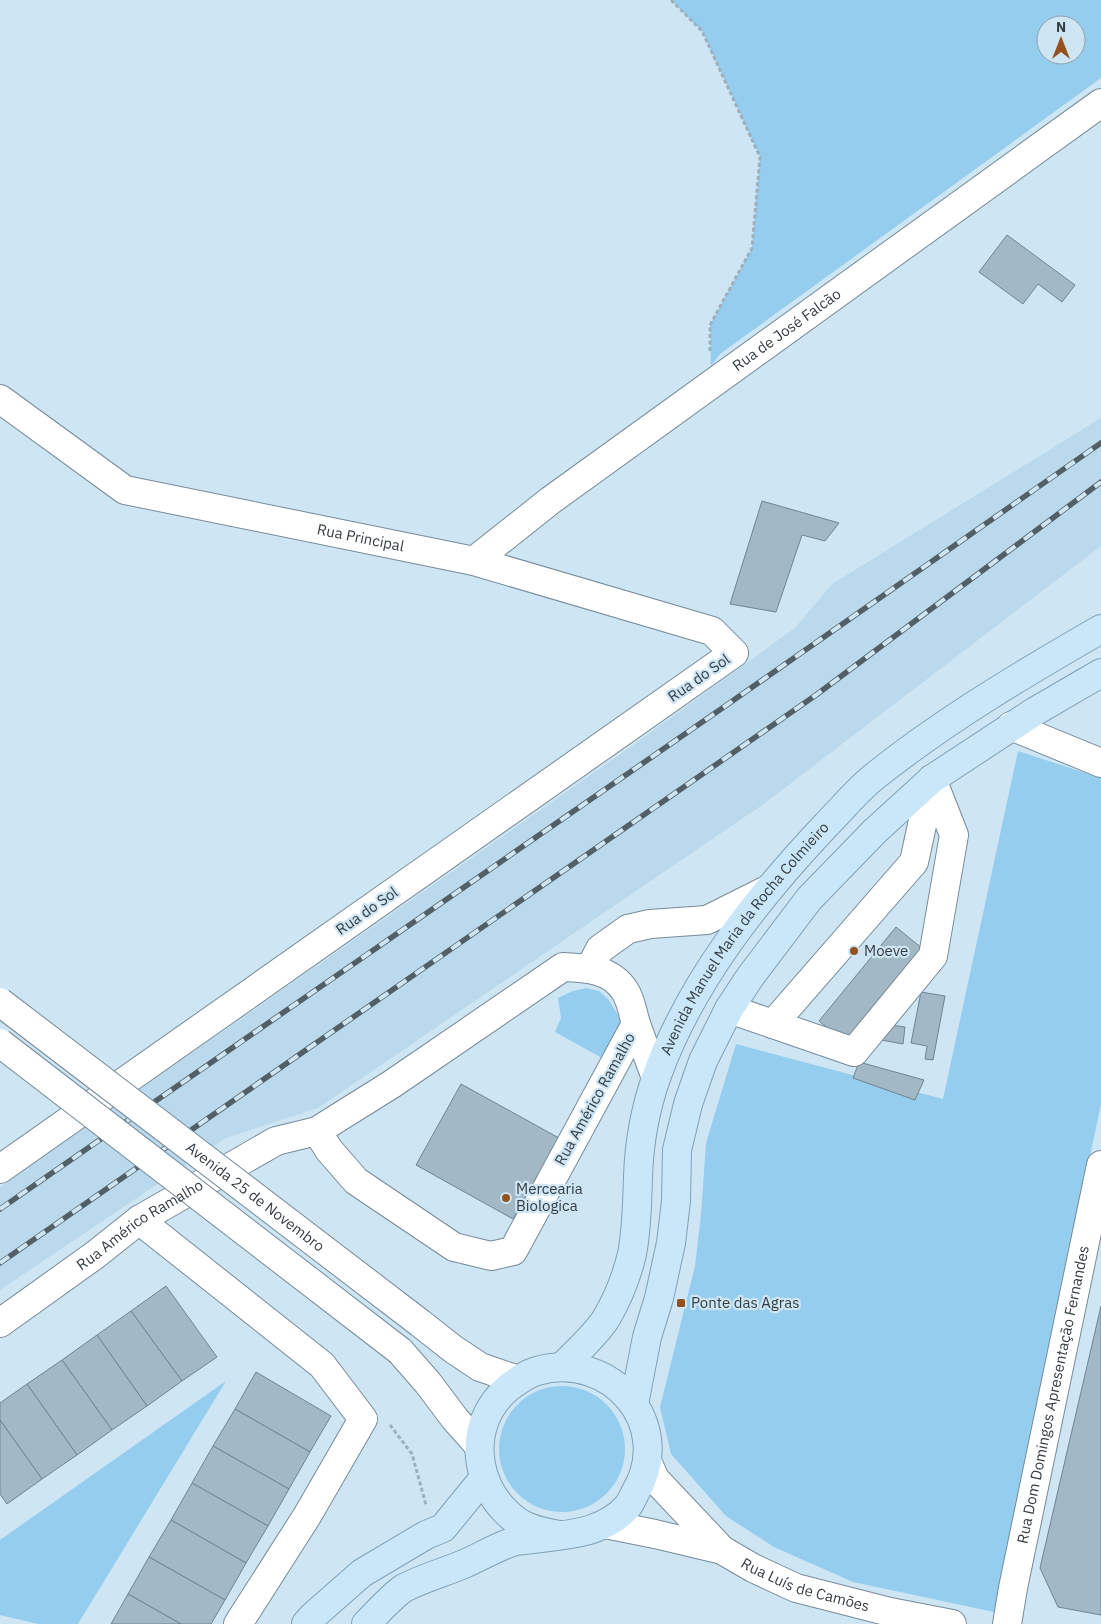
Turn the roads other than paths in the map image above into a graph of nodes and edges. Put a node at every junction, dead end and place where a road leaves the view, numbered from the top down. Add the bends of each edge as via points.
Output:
1 (1101, 103) edge
2 (0, 399) edge
3 (474, 561) junction
4 (1101, 629) edge
5 (734, 653) joint
6 (1101, 673) edge
7 (1011, 726) junction
8 (1101, 763) edge
9 (932, 779) junction
10 (769, 889) junction
11 (590, 968) junction
12 (0, 1002) edge
13 (729, 1009) junction
14 (636, 1024) junction
15 (773, 1024) junction
16 (0, 1043) edge
17 (656, 1078) junction
18 (317, 1131) junction
19 (1101, 1165) edge
20 (0, 1169) edge
21 (139, 1220) junction
22 (0, 1323) edge
23 (562, 1367) junction
24 (518, 1380) junction
25 (634, 1404) junction
26 (479, 1446) junction
27 (647, 1462) junction
28 (484, 1478) junction
29 (605, 1524) junction
30 (559, 1535) junction
31 (722, 1550) junction
32 (238, 1624) edge
33 (306, 1624) edge
34 (366, 1624) edge
35 (952, 1624) edge
36 (1007, 1624) edge

1 - 3 street, Rua de José Falcão via 551,500
2 - 3 street, Rua Principal via 125,490
3 - 5 street, Rua Principal via 712,631
4 - 10 main road, Avenida Manuel Maria da Rocha Colmieiro via 932,733 872,778 785,868
5 - 20 street, Rua do Sol
6 - 7 main road, Avenida Manuel Maria da Rocha Colmieiro
7 - 8 street
7 - 9 main road, Avenida Manuel Maria da Rocha Colmieiro
9 - 13 main road, Avenida Manuel Maria da Rocha Colmieiro via 875,831 809,899
9 - 15 street via 914,862
9 - 15 street via 954,835 933,956 854,1052
10 - 11 street via 707,920 628,929 600,948
10 - 17 main road, Avenida Manuel Maria da Rocha Colmieiro via 719,956 685,1011
11 - 14 street, Rua Américo Ramalho via 611,976 626,992
11 - 18 street, Rua Américo Ramalho via 563,967
12 - 24 street, Avenida 25 de Novembro, bridge via 453,1349 480,1367
13 - 15 street
13 - 25 main road, Avenida Manuel Maria da Rocha Colmieiro via 703,1061 688,1104 677,1150 676,1201 670,1243
14 - 17 street, Rua Américo Ramalho
14 - 18 street, Rua Américo Ramalho via 513,1250 491,1256 454,1247 356,1181
16 - 26 street, bridge via 400,1350
17 - 23 main road, Avenida Manuel Maria da Rocha Colmieiro via 642,1128 632,1254 606,1319
18 - 21 street, Rua Américo Ramalho via 276,1141
19 - 36 street, Rua Dom Domingos Apresentação Fernandes
21 - 22 street, Rua Américo Ramalho
21 - 32 street via 322,1365 362,1419
23 - 24 main road via 532,1372
23 - 25 main road via 595,1372 610,1380
24 - 26 main road via 489,1410
25 - 27 main road via 643,1422
26 - 28 main road
27 - 29 main road via 642,1481 628,1506
27 - 31 street, Rua Luís de Camões via 655,1480
28 - 30 main road via 490,1493 518,1522 536,1531
28 - 33 main road via 443,1528 362,1573
29 - 30 main road via 583,1533
29 - 31 street, Rua Luís de Camões
30 - 34 main road via 513,1542 403,1588
31 - 35 street, Rua Luís de Camões via 796,1588

